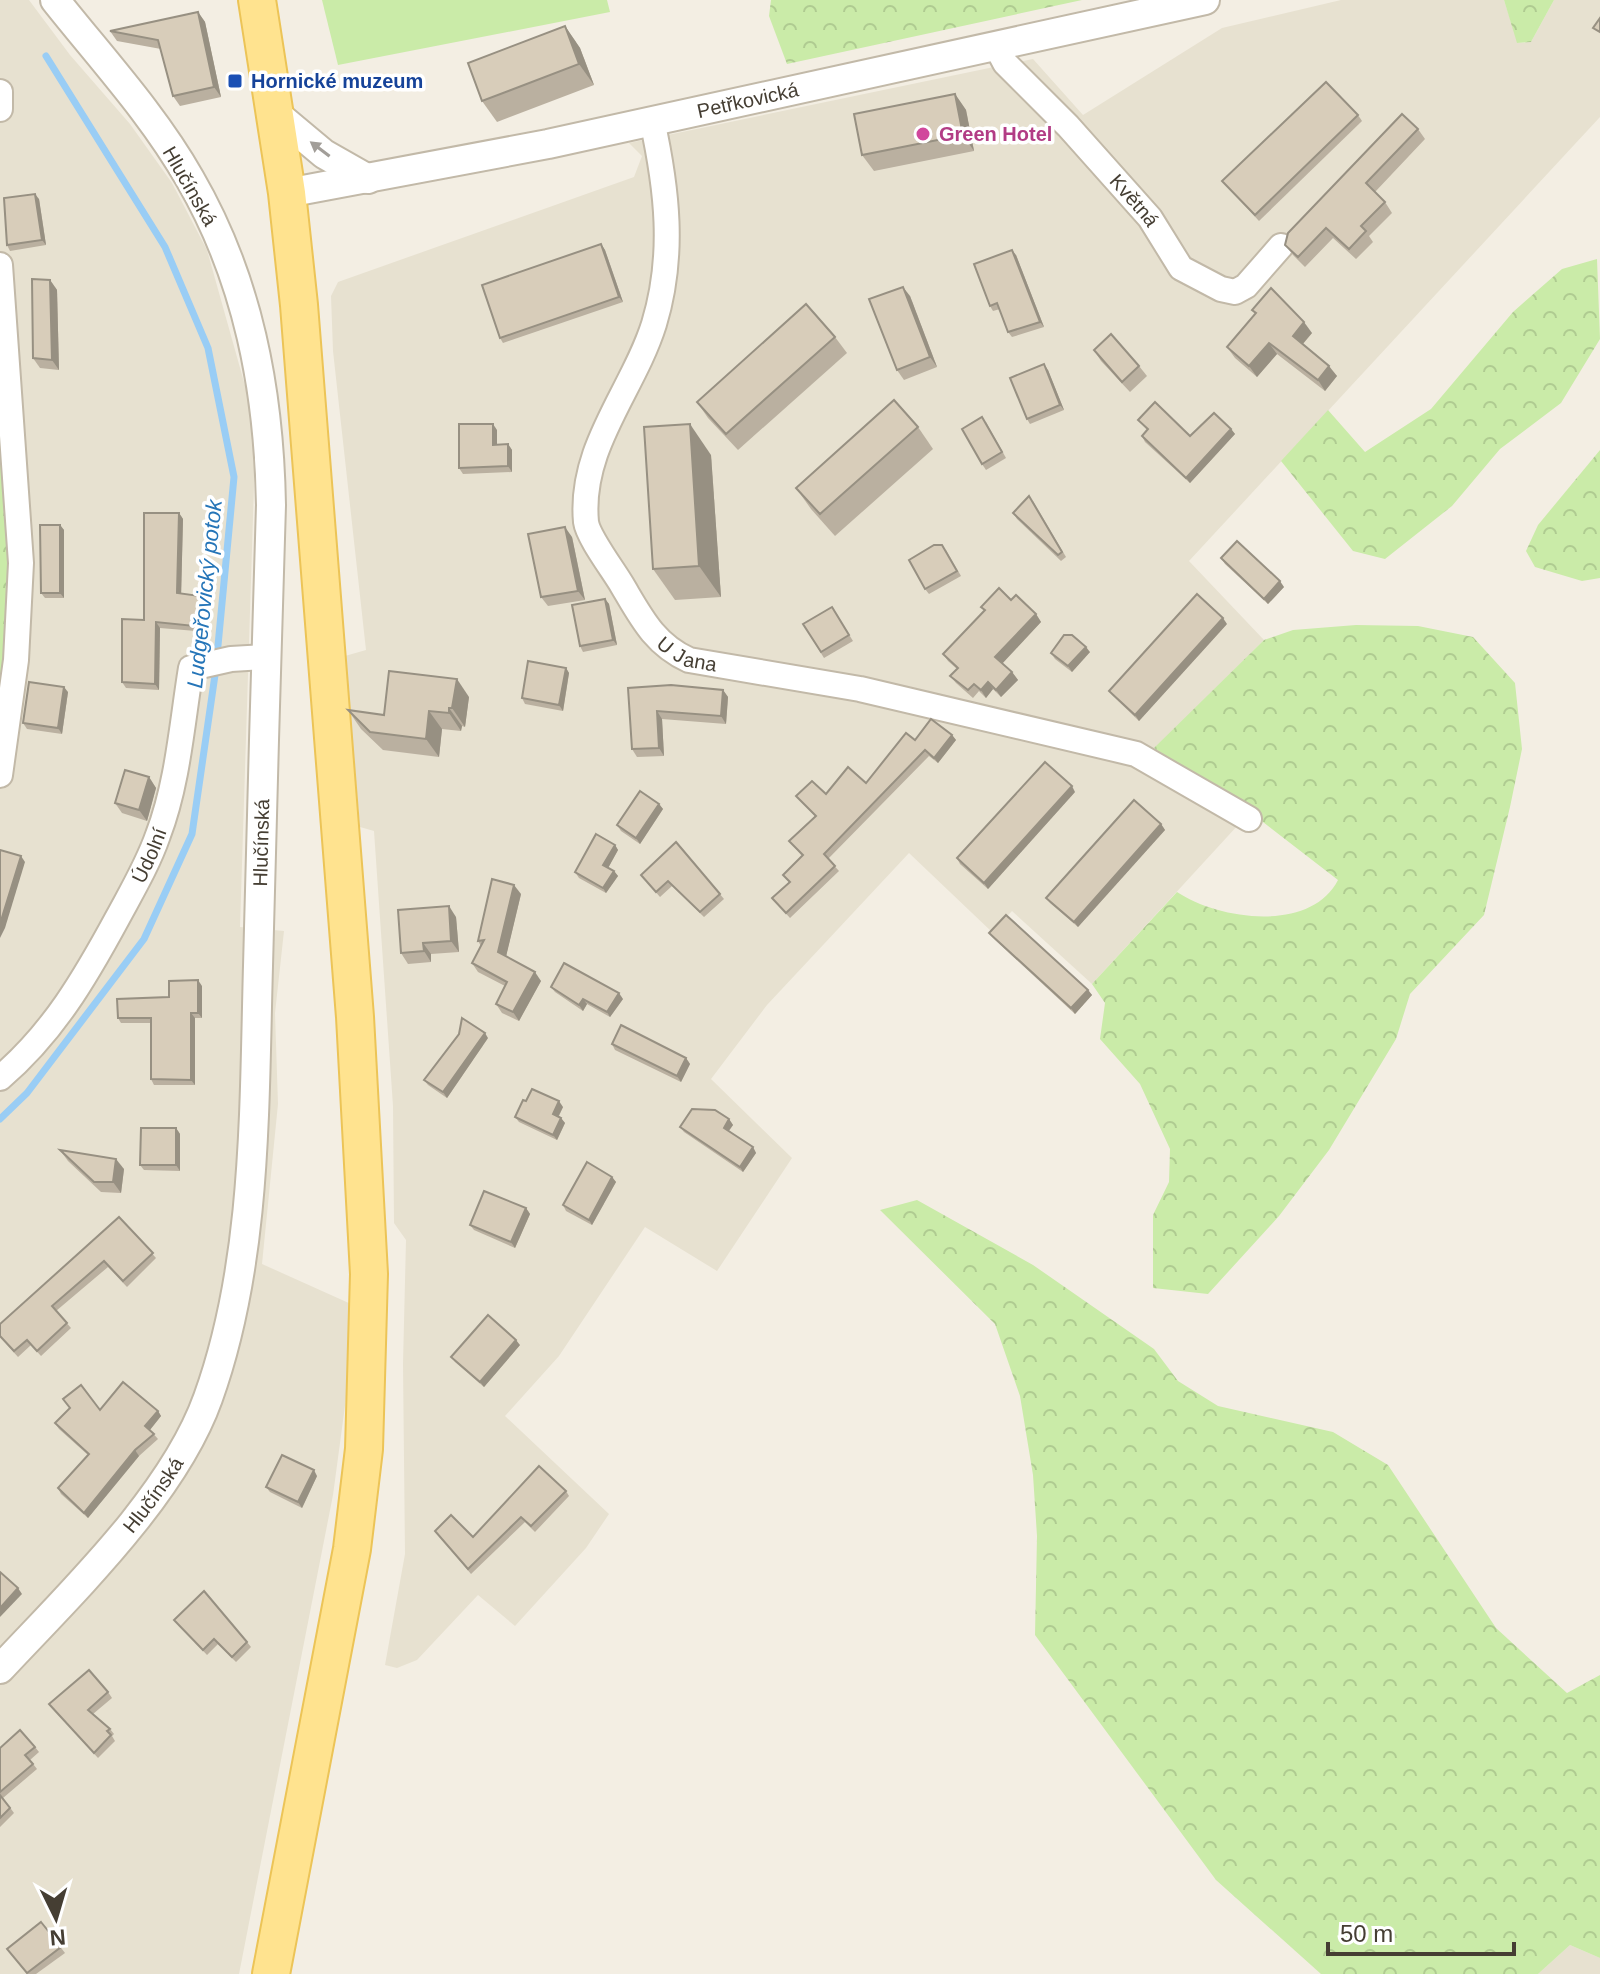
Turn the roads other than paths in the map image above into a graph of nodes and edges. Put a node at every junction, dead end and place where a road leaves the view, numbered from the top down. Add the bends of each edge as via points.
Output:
1 (55, 0) edge
2 (257, 0) edge
3 (1205, 0) edge
4 (996, 46) junction
5 (0, 92) edge
6 (0, 109) edge
7 (275, 113) junction
8 (652, 120) junction
9 (368, 179) junction
10 (287, 193) junction
11 (1281, 246) dead end
12 (0, 265) edge
13 (266, 657) junction
14 (0, 775) edge
15 (1249, 819) dead end
16 (0, 1078) edge
17 (0, 1669) edge
18 (271, 1974) edge

1 - 13 street, Hlučínská via 189,177 236,278 259,363 269,430
2 - 7 main road
3 - 4 street, Petřkovická
4 - 8 street, Petřkovická
4 - 11 street, Květná via 1005,63 1150,218 1181,268 1235,292
5 - 6 street
9 -> 7 street via 324,154
7 - 10 main road
8 - 9 street, Petřkovická
8 - 15 street, U Jana via 669,234 654,324 592,456 586,525 653,636 689,660 860,689 1136,754
9 - 10 street, Petřkovická
10 - 18 main road via 332,694 369,1274 364,1449 352,1549
12 - 14 street via 21,563 16,660
13 - 16 street, Údolní via 191,668 167,806 136,884 61,1015
13 - 17 street, Hlučínská via 254,1102 245,1217 227,1333 208,1400 181,1451 119,1542

